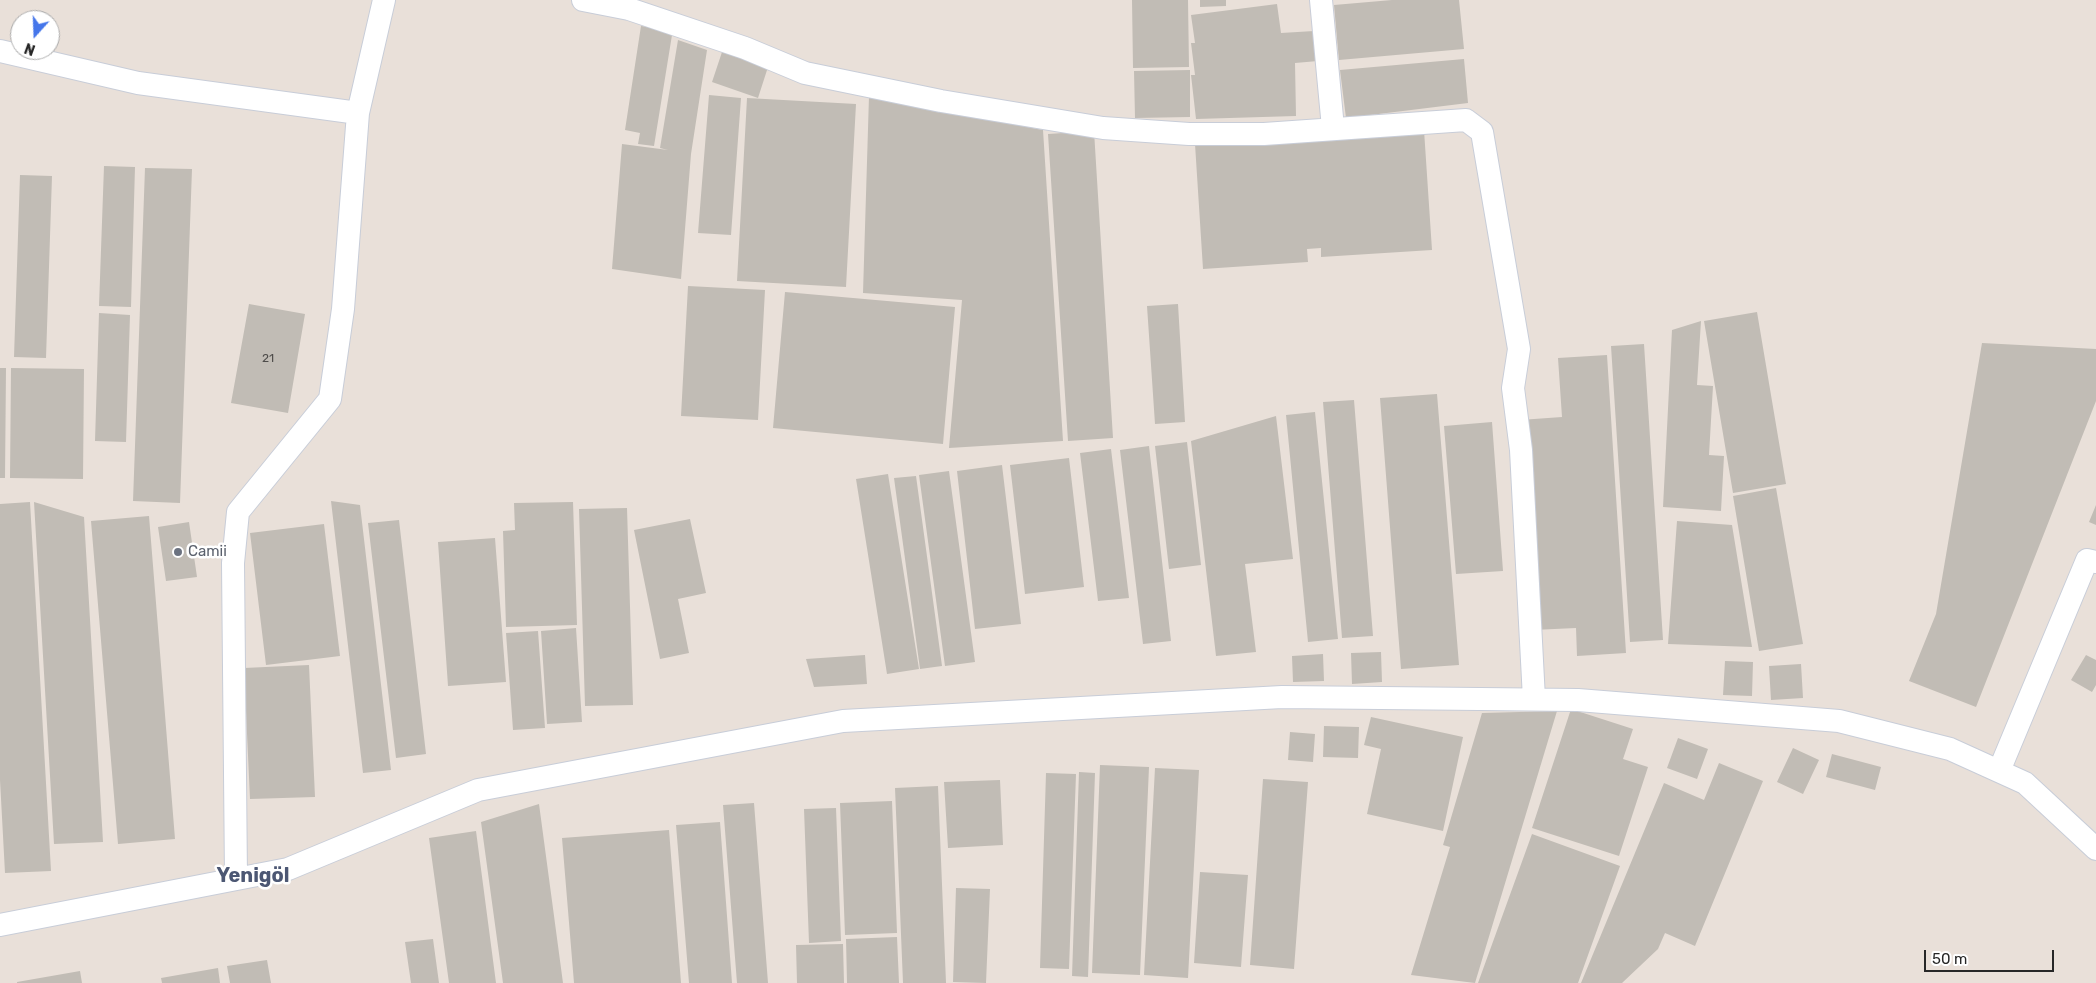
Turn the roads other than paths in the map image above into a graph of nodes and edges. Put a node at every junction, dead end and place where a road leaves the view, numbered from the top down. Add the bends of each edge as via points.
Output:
1 (384, 0) edge
2 (583, 0) edge
3 (1321, 0) edge
4 (0, 52) edge
5 (358, 113) junction
6 (1333, 128) junction
7 (2096, 562) edge
8 (1534, 700) junction
9 (1998, 771) junction
10 (2096, 849) edge
11 (236, 879) junction
12 (0, 925) edge

1 - 5 street
2 - 6 street via 629,9 744,48 804,73 941,101 1103,128 1180,134 1264,134
3 - 6 street
4 - 5 street via 138,83
5 - 11 street via 343,309 330,399 238,512 233,563
6 - 8 street via 1466,120 1482,132 1519,348 1514,388 1521,450
7 - 9 street via 2087,560
8 - 9 street via 1578,700 1840,720 1950,750
8 - 11 street via 1282,697 843,721 478,790 288,869
9 - 10 street via 2025,783
11 - 12 street

